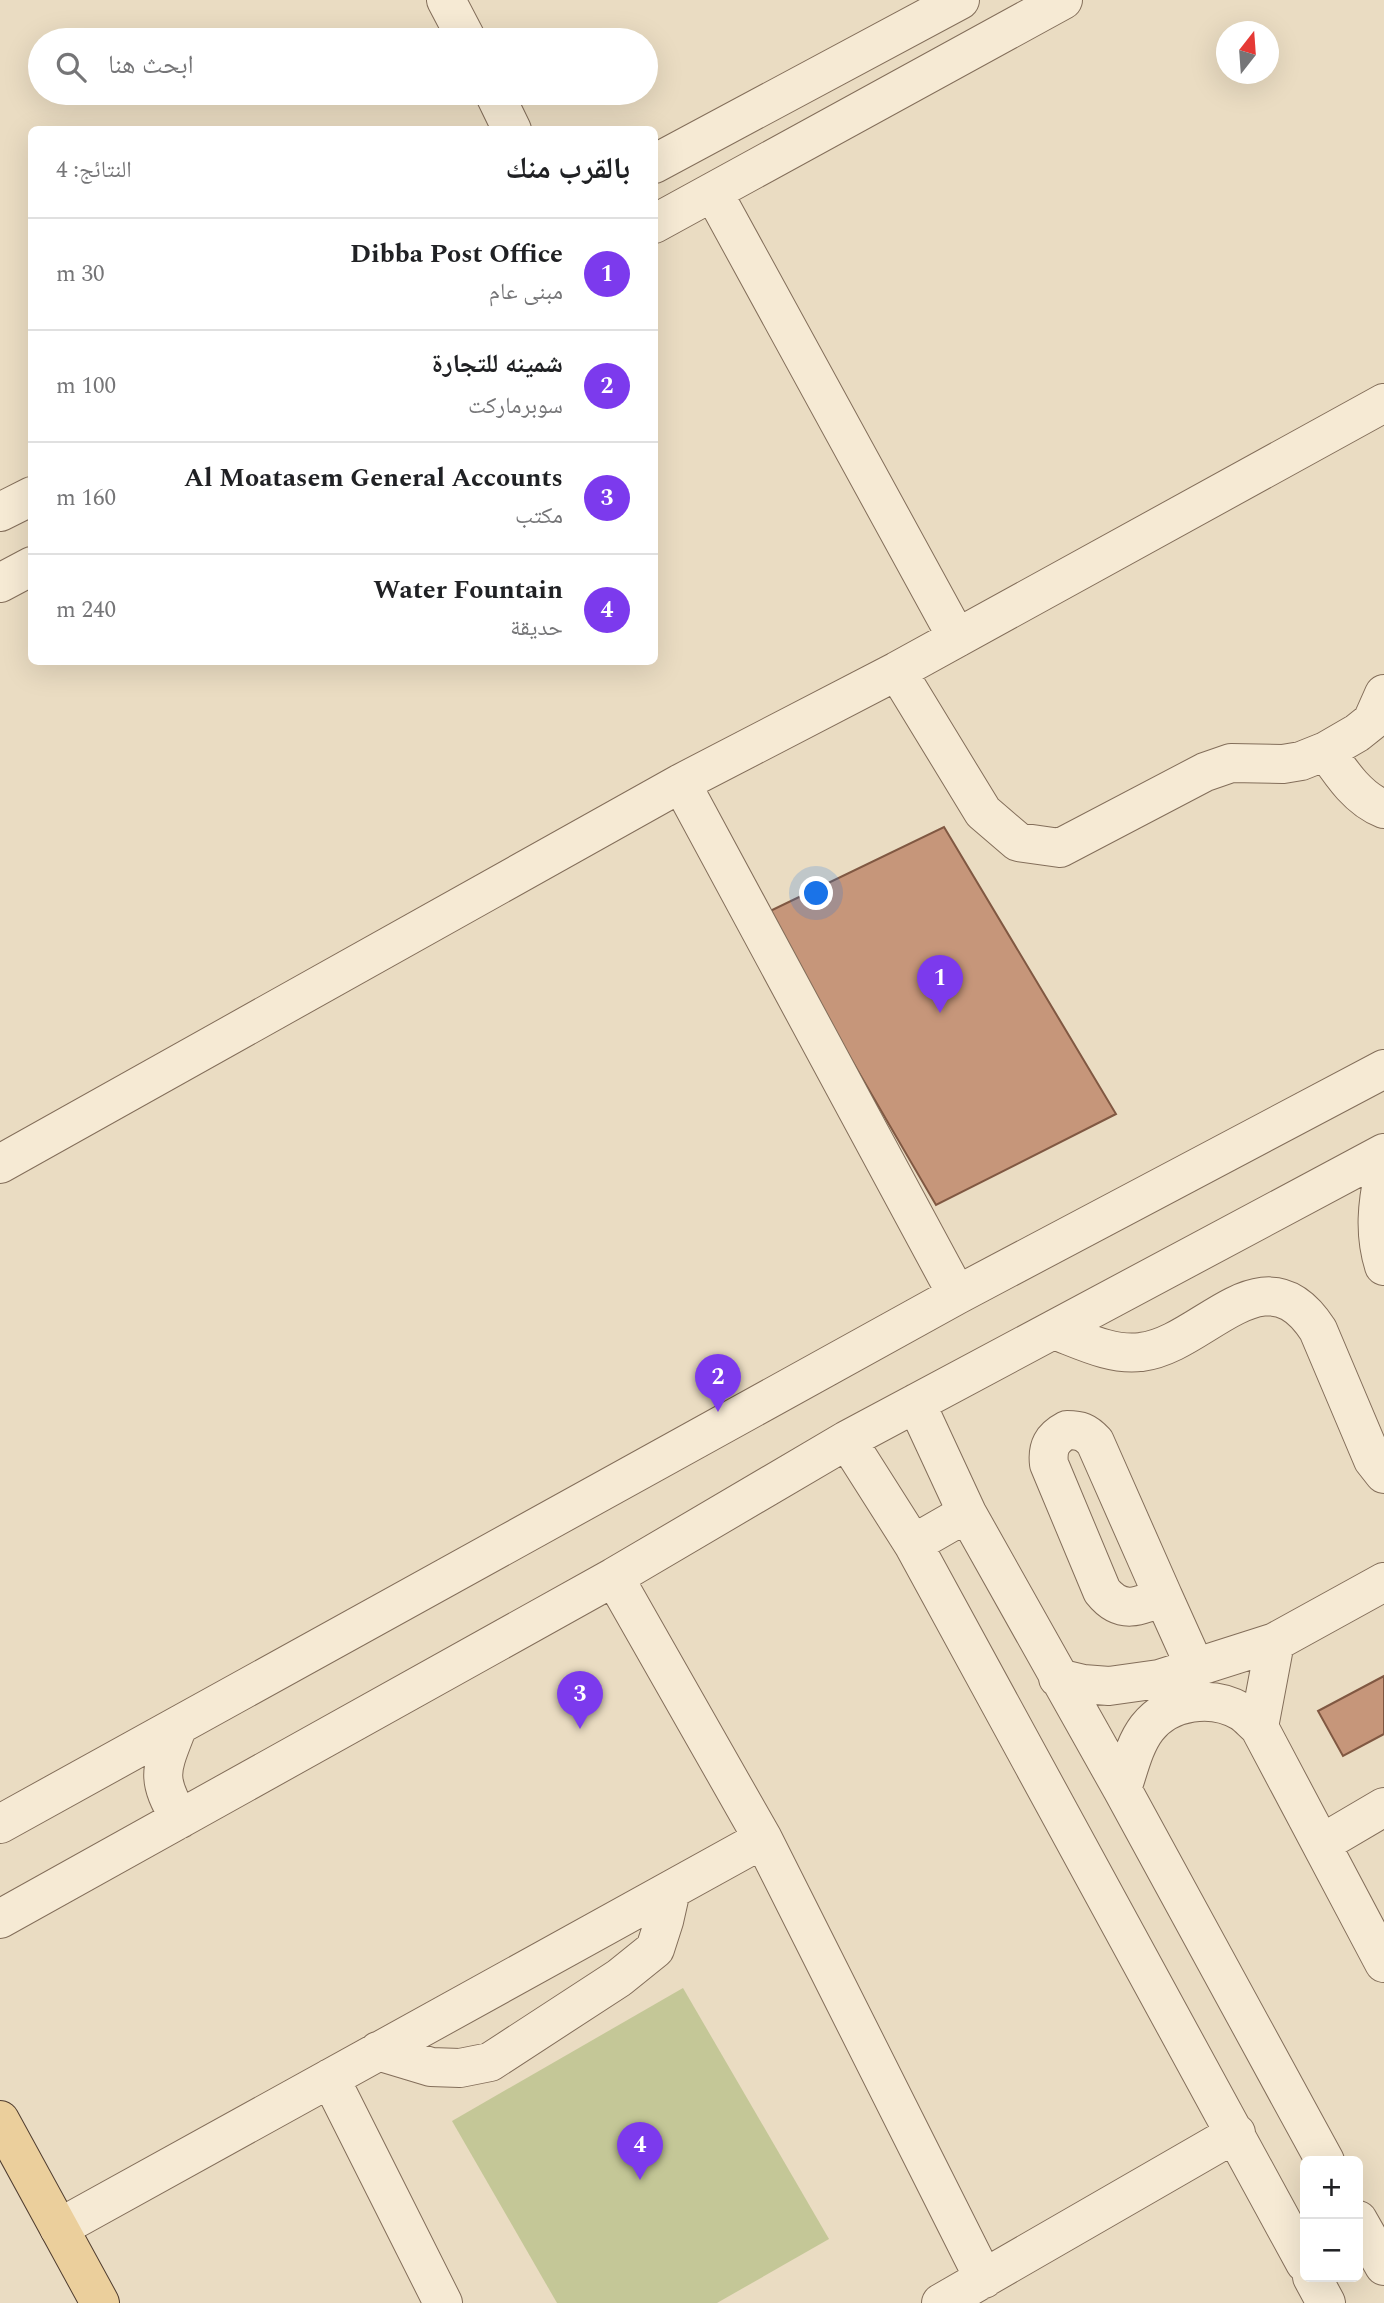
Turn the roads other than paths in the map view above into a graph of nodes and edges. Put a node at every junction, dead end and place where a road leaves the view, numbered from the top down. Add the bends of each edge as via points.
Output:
1 (446, 0) edge
2 (960, 0) edge
3 (1063, 0) edge
4 (461, 28) edge
5 (500, 105) edge
6 (510, 126) edge
7 (658, 162) edge
8 (713, 192) junction
9 (658, 222) edge
10 (1384, 403) edge
11 (28, 498) edge
12 (0, 512) edge
13 (28, 568) edge
14 (0, 583) edge
15 (957, 638) junction
16 (897, 671) junction
17 (1384, 694) edge
18 (1326, 751) junction
19 (681, 783) junction
20 (1384, 809) edge
21 (1384, 1069) edge
22 (1384, 1153) edge
23 (0, 1164) edge
24 (1384, 1172) edge
25 (1384, 1266) edge
26 (957, 1295) junction
27 (1054, 1330) junction
28 (916, 1403) junction
29 (847, 1440) junction
30 (1384, 1474) edge
31 (967, 1513) junction
32 (914, 1544) junction
33 (614, 1577) junction
34 (1384, 1582) edge
35 (1163, 1596) dead end
36 (1275, 1642) junction
37 (1195, 1667) junction
38 (1058, 1678) junction
39 (177, 1726) junction
40 (1259, 1727) junction
41 (1122, 1789) junction
42 (1384, 1807) edge
43 (180, 1819) junction
44 (0, 1824) edge
45 (763, 1839) junction
46 (1321, 1844) junction
47 (671, 1890) junction
48 (0, 1919) edge
49 (1384, 1963) edge
50 (379, 2051) junction
51 (330, 2078) junction
52 (0, 2120) edge
53 (1236, 2133) junction
54 (1322, 2156) edge
55 (59, 2228) junction
56 (1363, 2235) edge
57 (1300, 2245) edge
58 (1373, 2264) edge
59 (984, 2279) junction
60 (100, 2303) edge
61 (443, 2303) edge
62 (941, 2303) edge

1 - 4 street
2 - 7 street
3 - 8 street
5 - 6 street
8 - 9 street
8 - 15 street
10 - 15 street
11 - 12 street
13 - 14 street
15 - 16 street
16 - 18 street via 982,812 1018,842 1060,848 1205,772 1231,763 1301,761
16 - 19 street
17 - 18 street via 1371,721
18 - 20 street via 1370,804
19 - 23 street
19 - 26 street
21 - 26 street
22 - 27 street
24 - 25 street via 1377,1226
26 - 39 street
27 - 28 street
27 - 30 street via 1110,1350 1139,1353 1167,1345 1255,1297 1274,1296 1292,1302 1308,1314 1318,1330 1373,1460
28 - 29 street
28 - 31 street
29 - 32 street
29 - 33 street
31 - 32 street
31 - 38 street
32 - 53 street
33 - 43 street
33 - 45 street
34 - 36 street
35 - 37 street
36 - 37 street
36 - 40 street
37 - 38 street via 1134,1684 1083,1684
38 - 41 street
39 - 43 street via 162,1782
39 - 44 street
40 - 41 street via 1224,1704 1182,1704 1147,1728
40 - 46 street
41 - 54 street
42 - 46 street
43 - 48 street
45 - 47 street
45 - 59 street
46 - 49 street
47 - 50 street
47 - 50 street via 654,1949 620,1978 490,2062 431,2067
50 - 51 street
51 - 55 street
51 - 61 street
52 - 55 main road
53 - 57 street
53 - 59 street
55 - 60 main road
56 - 58 street
59 - 62 street

